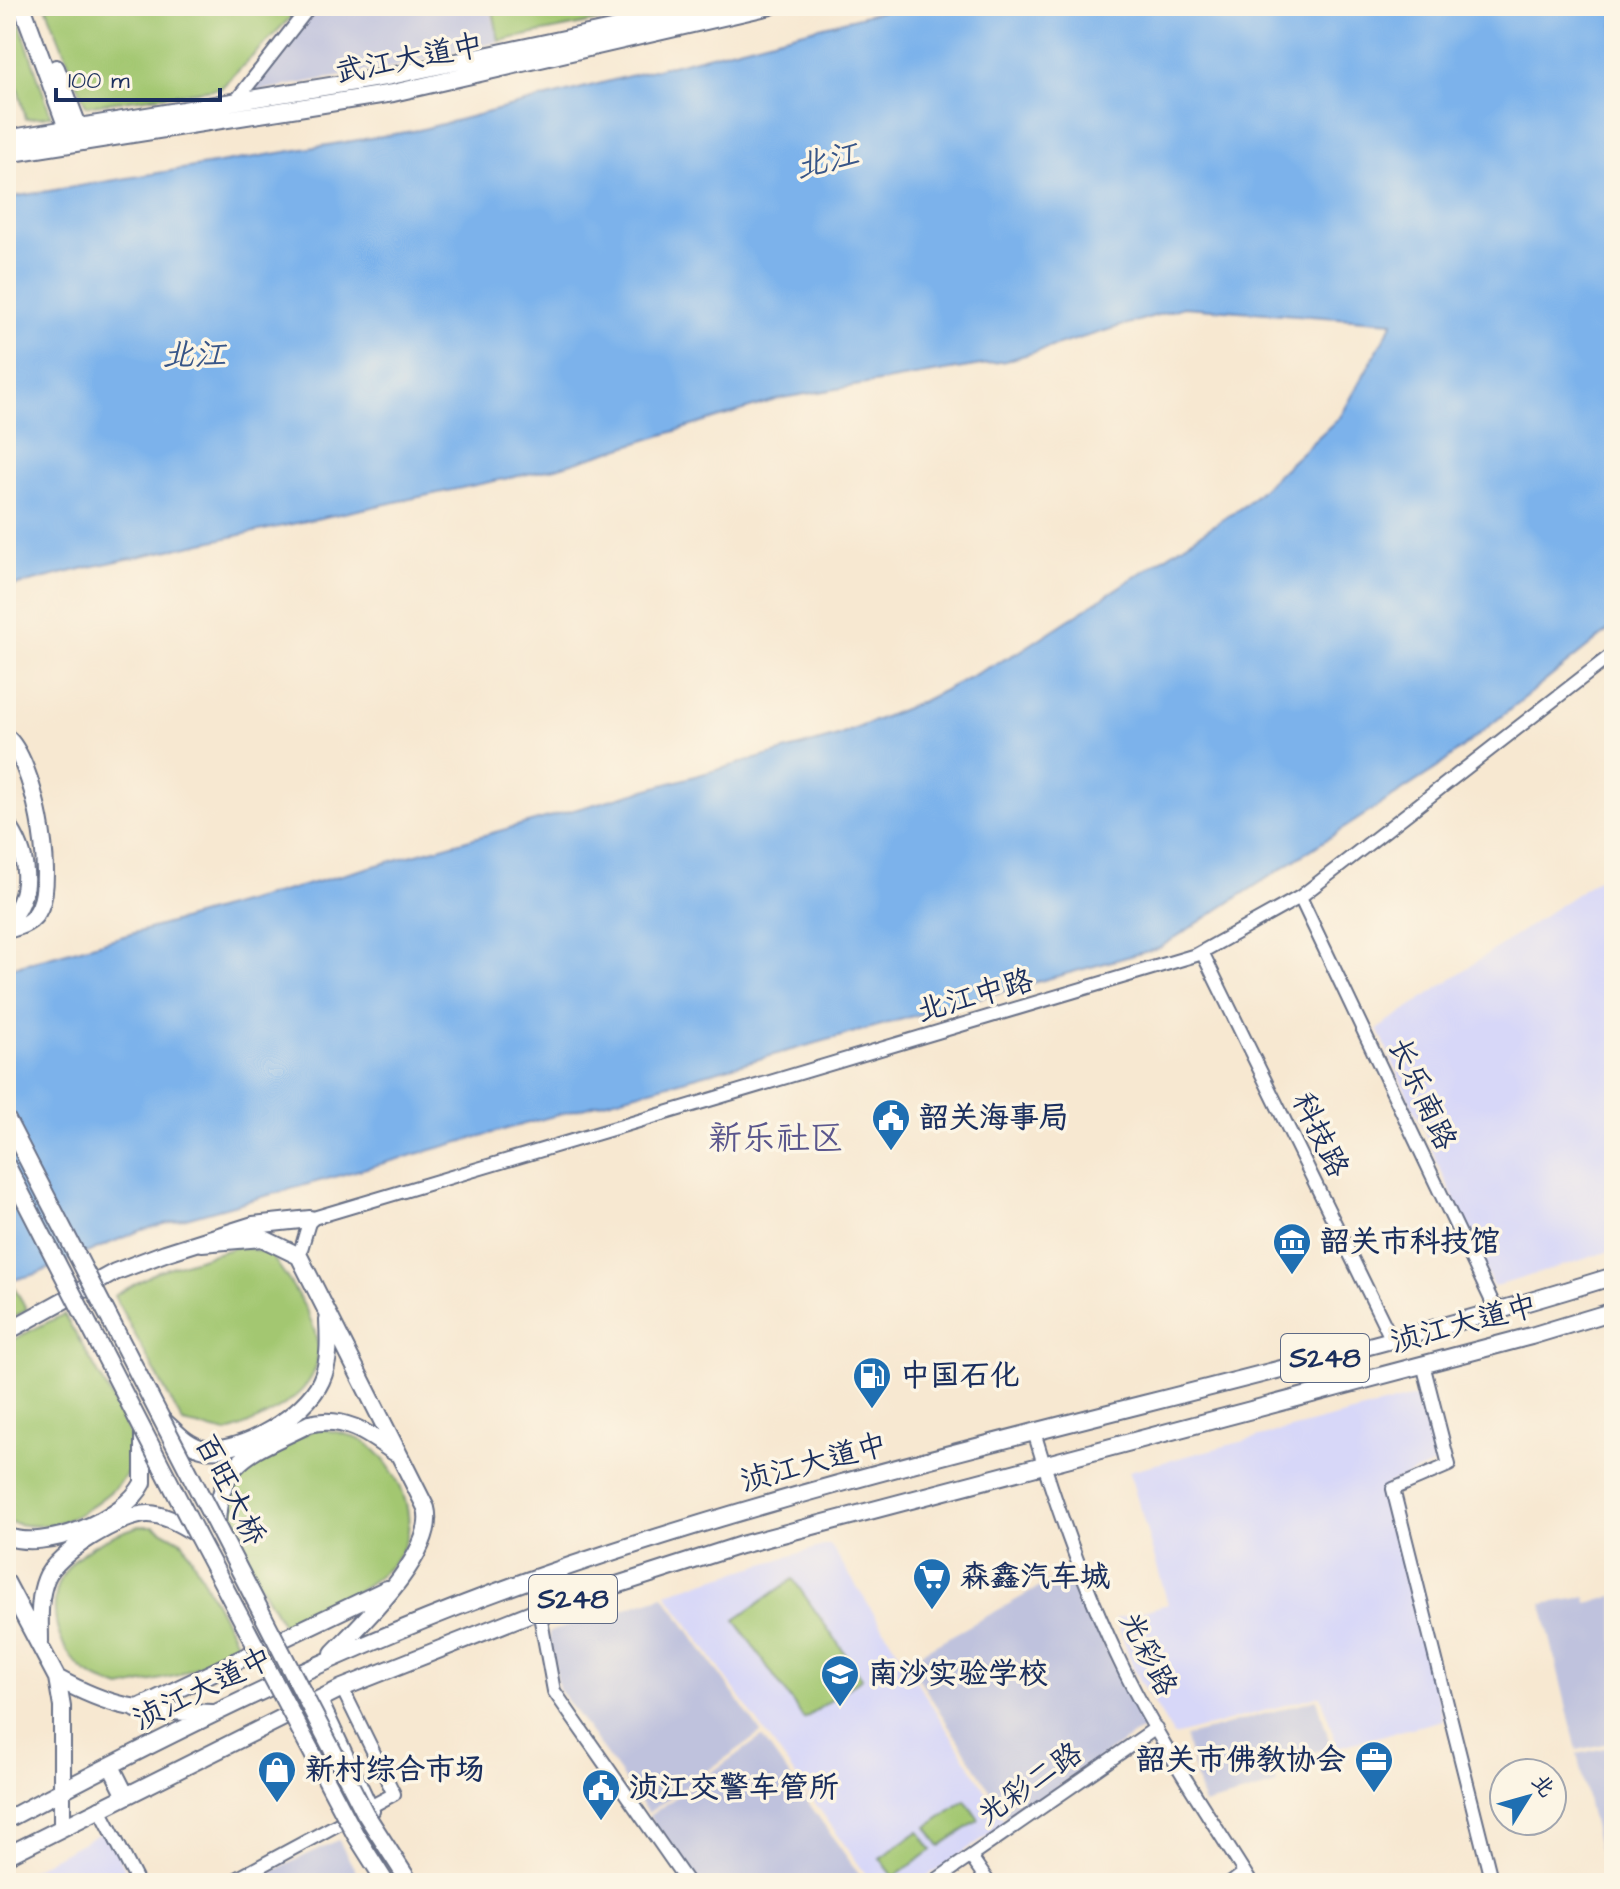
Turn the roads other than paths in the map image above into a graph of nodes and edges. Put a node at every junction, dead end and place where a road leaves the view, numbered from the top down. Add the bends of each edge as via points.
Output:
1 (22, 6) edge
2 (31, 6) edge
3 (310, 6) edge
4 (719, 6) edge
5 (771, 6) edge
6 (235, 102) junction
7 (76, 135) junction
8 (6, 139) edge
9 (6, 154) edge
10 (1614, 653) edge
11 (6, 737) edge
12 (6, 823) edge
13 (1300, 897) junction
14 (6, 923) edge
15 (6, 930) edge
16 (1202, 952) junction
17 (6, 1118) edge
18 (6, 1164) edge
19 (310, 1219) junction
20 (202, 1243) junction
21 (299, 1256) junction
22 (1614, 1276) edge
23 (1614, 1311) edge
24 (1497, 1312) junction
25 (328, 1315) junction
26 (6, 1332) edge
27 (1392, 1340) junction
28 (1423, 1364) junction
29 (162, 1419) junction
30 (143, 1430) junction
31 (1034, 1432) junction
32 (398, 1455) junction
33 (1043, 1463) junction
34 (217, 1526) junction
35 (196, 1533) junction
36 (6, 1536) edge
37 (63, 1546) junction
38 (6, 1582) edge
39 (393, 1586) junction
40 (12, 1608) edge
41 (539, 1610) junction
42 (41, 1647) junction
43 (329, 1657) junction
44 (57, 1678) junction
45 (342, 1688) junction
46 (320, 1698) junction
47 (136, 1709) junction
48 (216, 1713) junction
49 (1156, 1728) junction
50 (111, 1766) junction
51 (60, 1791) junction
52 (125, 1794) junction
53 (99, 1807) junction
54 (371, 1807) junction
55 (6, 1820) edge
56 (62, 1827) junction
57 (6, 1856) edge
58 (971, 1857) junction
59 (1247, 1878) edge
60 (138, 1883) edge
61 (229, 1883) edge
62 (386, 1883) edge
63 (401, 1883) edge
64 (410, 1883) edge
65 (688, 1883) edge
66 (932, 1883) edge
67 (989, 1883) edge
68 (1231, 1883) edge
69 (1492, 1883) edge

1 - 7 main road
2 - 7 main road
3 - 6 street
4 - 6 main road, 武江大道中 via 391,76
5 - 7 main road, 武江大道中 via 393,93
6 - 7 main road, 武江大道中
7 - 8 main road, 武江大道中
7 - 9 main road, 武江大道中
10 - 13 street, 北江中路
11 - 15 main road via 20,751 32,783 46,875 40,908 22,927
12 - 14 main road via 21,846 26,876 21,902
13 - 16 street, 北江中路
13 - 24 street, 长乐南路
16 - 19 street, 北江中路
16 - 27 street, 科技路
17 - 29 main road, 百旺大桥, bridge
18 - 30 main road, 百旺大桥, bridge
19 - 20 main road via 264,1222
19 - 21 street
20 - 21 main road via 262,1238
20 - 26 main road via 115,1272
21 - 25 main road
22 - 24 main road, 浈江大道中 / S248
23 - 28 main road, 浈江大道中 / S248
24 - 27 main road, 浈江大道中 / S248
25 - 29 main road via 329,1348 322,1380 307,1402 241,1445 195,1446
25 - 32 main road
27 - 31 main road, 浈江大道中 / S248
28 - 33 main road, 浈江大道中 / S248
28 - 69 street via 1449,1465 1393,1489
29 - 34 main road, 百旺大桥, bridge
30 - 35 main road, 百旺大桥, bridge
30 - 37 main road via 145,1465 139,1490
31 - 33 street, 光彩路
31 - 43 main road, 浈江大道中 / S248 via 640,1544
32 - 34 main road via 353,1426 319,1421 246,1456 223,1482
32 - 39 main road via 428,1516 414,1556
33 - 41 main road, 浈江大道中 / S248 via 741,1545
33 - 49 street, 光彩路 via 1086,1586
34 - 64 main road, 百旺大桥, bridge via 365,1813
35 - 37 main road via 158,1515 139,1515
35 - 62 main road, 百旺大桥, bridge
36 - 37 main road
37 - 42 main road via 44,1585
38 - 40 main road
39 - 43 main road
39 - 47 main road
40 - 42 main road
41 - 45 main road, 浈江大道中 / S248
41 - 65 street via 554,1691
42 - 44 main road
43 - 48 main road, 浈江大道中 / S248
44 - 47 main road via 91,1697
44 - 51 main road via 62,1707
45 - 46 main road, 浈江大道中 / S248
45 - 54 street via 394,1794
46 - 52 main road, 浈江大道中 / S248
46 - 54 street
47 - 48 main road
48 - 50 main road, 浈江大道中 / S248
49 - 58 street, 光彩二路
49 - 59 street, 光彩路
50 - 51 main road, 浈江大道中 / S248
50 - 52 main road
51 - 55 main road, S248
51 - 56 main road
52 - 53 main road, 浈江大道中 / S248
53 - 56 main road, 浈江大道中 / S248
53 - 60 street
54 - 61 street
54 - 63 street
56 - 57 main road, S248
58 - 66 street, 光彩二路
58 - 67 street
59 - 68 street

